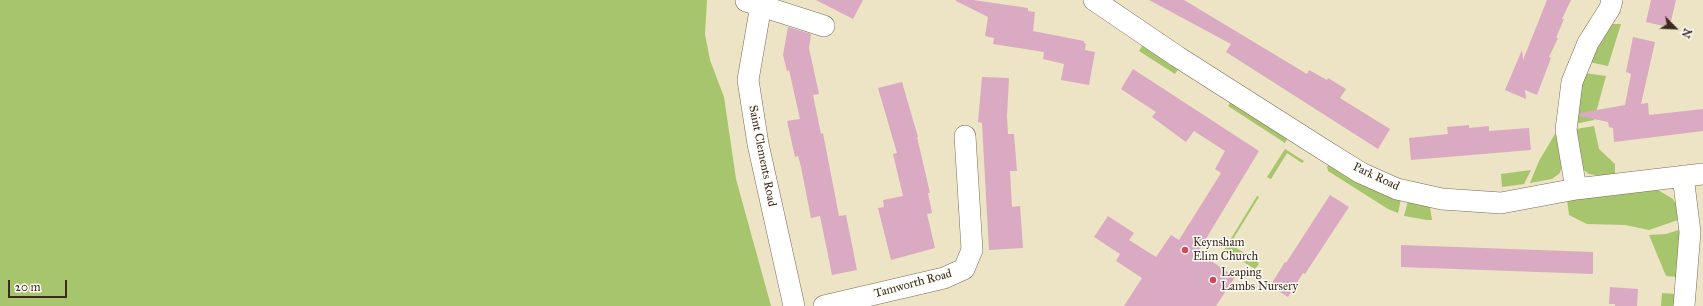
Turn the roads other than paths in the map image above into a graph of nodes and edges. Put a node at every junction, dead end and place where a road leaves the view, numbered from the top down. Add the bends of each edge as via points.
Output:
1 (1094, 0) edge
2 (1612, 0) edge
3 (753, 3) edge
4 (824, 26) dead end
5 (965, 136) dead end
6 (1703, 174) edge
7 (1682, 176) junction
8 (1576, 189) junction
9 (794, 306) edge
10 (824, 306) edge
11 (1684, 306) edge

1 - 8 street, Park Road via 1321,148 1362,173 1397,189 1442,199 1501,203
2 - 8 street via 1610,8 1588,43 1572,82 1566,130
3 - 4 street
3 - 9 street, Saint Clements Road via 748,80 758,144
5 - 10 street, Tamworth Road via 972,250 964,269 944,278
6 - 7 street, Park Road
7 - 8 street, Park Road
7 - 11 street via 1690,232

